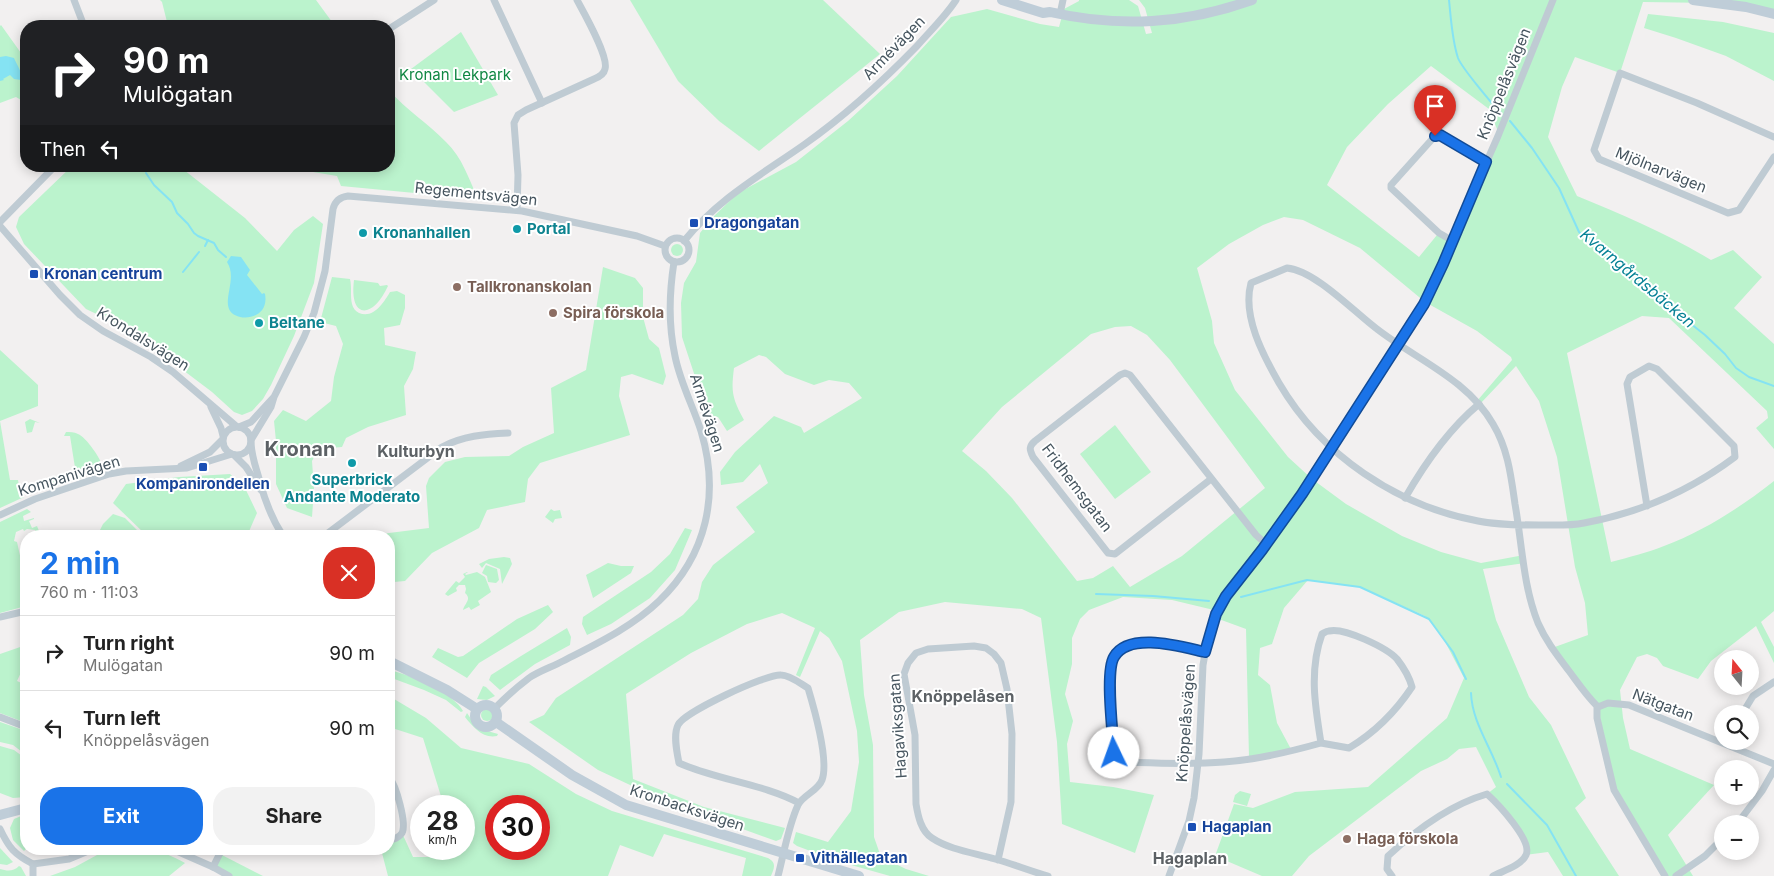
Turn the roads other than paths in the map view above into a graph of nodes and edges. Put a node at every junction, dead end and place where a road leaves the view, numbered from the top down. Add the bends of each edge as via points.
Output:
1 (74, 0) edge
2 (434, 0) edge
3 (494, 0) edge
4 (577, 0) edge
5 (956, 0) edge
6 (1002, 0) edge
7 (1023, 0) edge
8 (1063, 0) edge
9 (1252, 0) edge
10 (1553, 0) edge
11 (1693, 0) edge
12 (1055, 13) junction
13 (1774, 14) edge
14 (82, 20) edge
15 (395, 25) edge
16 (542, 103) junction
17 (1774, 137) edge
18 (1774, 158) edge
19 (1486, 162) junction
20 (49, 172) edge
21 (517, 210) junction
22 (0, 222) edge
23 (0, 226) edge
24 (684, 241) junction
25 (1453, 241) junction
26 (666, 246) junction
27 (674, 262) junction
28 (1399, 345) junction
29 (274, 397) junction
30 (1479, 404) junction
31 (211, 407) junction
32 (237, 427) junction
33 (508, 433) dead end
34 (223, 438) junction
35 (251, 442) junction
36 (1332, 448) junction
37 (233, 455) junction
38 (179, 468) junction
39 (1212, 479) junction
40 (262, 492) junction
41 (1406, 498) junction
42 (1647, 506) junction
43 (0, 515) edge
44 (1518, 525) junction
45 (280, 530) edge
46 (332, 530) edge
47 (1266, 544) junction
48 (20, 612) edge
49 (0, 617) edge
50 (1205, 652) junction
51 (395, 664) edge
52 (1774, 682) edge
53 (1748, 705) edge
54 (1598, 707) junction
55 (494, 708) junction
56 (477, 709) junction
57 (0, 718) edge
58 (496, 722) junction
59 (20, 725) edge
60 (1714, 737) edge
61 (1321, 743) junction
62 (1744, 750) edge
63 (1199, 764) junction
64 (1774, 764) edge
65 (1774, 770) edge
66 (395, 785) edge
67 (799, 803) junction
68 (20, 810) edge
69 (0, 815) edge
70 (1744, 815) edge
71 (0, 829) edge
72 (395, 838) edge
73 (1714, 847) edge
74 (783, 853) junction
75 (79, 855) edge
76 (186, 855) edge
77 (219, 855) edge
78 (998, 860) junction
79 (33, 864) junction
80 (213, 867) junction
81 (33, 876) edge
82 (229, 876) edge
83 (778, 876) edge
84 (859, 876) edge
85 (1048, 876) edge
86 (1168, 876) edge
87 (1392, 876) edge
88 (1492, 876) edge
89 (1665, 876) edge
90 (1676, 876) edge

1 - 14 street
2 - 15 street
3 - 16 street
4 - 16 street via 604,56 604,72
5 - 24 street, Armévägen via 879,85 813,138 727,198
6 - 12 street via 1038,12
7 - 12 street
8 - 12 street
9 - 12 street via 1199,15 1152,22 1094,21
10 - 19 street, Knöppelåsvägen
11 - 13 street
16 - 21 street via 521,112 514,123
17 - 18 street, Mjölnarvägen via 1620,73 1594,150 1599,159 1728,213 1739,210
19 - 25 street, Knöppelåsvägen
19 - 25 street via 1440,135 1435,136 1392,185 1391,188 1440,233
20 - 22 street
21 - 26 street, Regementsvägen via 638,236
21 - 29 street, Regementsvägen via 348,196 335,202 325,271 314,313
23 - 31 street, Krondalsvägen via 80,315 103,332 166,367
24 - 26 street via 670,240
24 - 27 street via 688,255 682,261
25 - 28 street, Knöppelåsvägen via 1424,304
26 - 27 street via 666,255
27 - 55 street, Armévägen via 669,305 672,344 683,385 701,430 709,465 708,513 699,545 668,593 638,620 530,677
28 - 30 street via 1456,382
28 - 36 street, Knöppelåsvägen
28 - 36 street via 1301,272 1287,268 1251,283 1251,317 1265,356 1296,408
29 - 32 street via 248,424
29 - 35 street
30 - 41 street via 1441,443
30 - 44 street via 1493,424 1505,451
31 - 32 street, Krondalsvägen
31 - 34 street, Krondalsvägen
32 - 34 street via 229,429
32 - 35 street via 248,431
33 - 46 street via 463,437 442,447
34 - 37 street via 224,448
34 - 38 street, Kompanivägen via 210,452
35 - 37 street via 244,453
35 - 40 street via 253,463
36 - 41 street via 1370,477
36 - 47 street, Knöppelåsvägen
37 - 38 street, Kompanivägen
37 - 40 street via 246,467
38 - 43 street, Kompanivägen via 110,474 35,499
39 - 39 street, Fridhemsgatan via 1144,391 1125,373 1030,445 1033,457 1108,553 1115,554
39 - 47 street, Fridhemsgatan via 1256,536
40 - 45 street
41 - 44 street via 1464,518
42 - 42 street via 1690,486 1735,456 1734,446 1657,369 1649,366 1630,377 1627,384
42 - 44 street via 1578,524
44 - 54 street via 1538,624 1587,697
47 - 50 street, Knöppelåsvägen via 1222,603
48 - 49 street
50 - 63 street, Knöppelåsvägen
50 - 63 street via 1166,643 1140,642 1120,650 1114,657 1110,679 1117,760
51 - 56 street via 448,690
52 - 53 street via 1753,696
54 - 60 street, Nätgatan via 1608,703 1624,704
54 - 89 street via 1597,718 1614,790
55 - 56 street via 485,704
55 - 58 street via 498,716
56 - 58 street via 475,716 480,725 487,727
57 - 59 street
58 - 74 street, Kronbacksvägen via 579,780 626,805
61 - 61 street via 1313,677 1316,649 1322,634 1330,630 1352,634 1387,650 1408,674 1412,687 1398,707 1349,748
61 - 63 street via 1266,756
62 - 64 street, Nätgatan
63 - 86 street, Knöppelåsvägen via 1189,821
65 - 70 street
66 - 72 street via 403,824 402,833
67 - 67 street via 822,780 823,758 808,688 780,674 725,696 678,724 679,763
67 - 74 street
68 - 69 street
71 - 79 street via 15,853
73 - 90 street
74 - 83 street
74 - 84 street, Kronbacksvägen
75 - 79 street
76 - 80 street
77 - 80 street
78 - 78 street, Hagaviksgatan via 931,838 917,814 915,735 904,674 910,659 928,648 986,648 1001,663 1012,734 1012,774 1011,802
78 - 85 street, Hagaviksgatan
79 - 81 street
80 - 82 street
87 - 88 street via 1387,869 1388,856 1404,841 1447,810 1487,794 1527,845 1521,862

